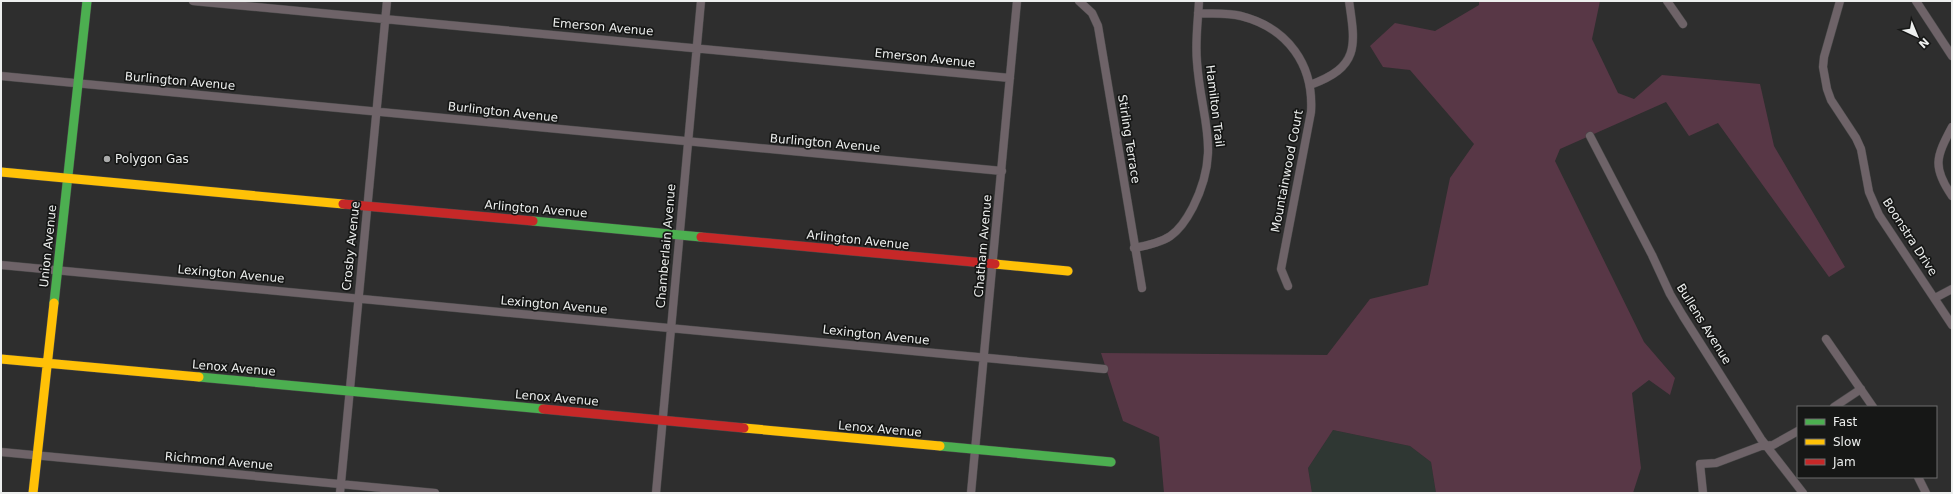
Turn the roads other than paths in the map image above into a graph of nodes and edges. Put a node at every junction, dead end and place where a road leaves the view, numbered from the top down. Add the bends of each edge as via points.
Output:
1 (87, 1) edge
2 (193, 1) edge
3 (387, 1) edge
4 (701, 1) edge
5 (1017, 1) edge
6 (1079, 1) edge
7 (1199, 1) edge
8 (1349, 1) edge
9 (1667, 1) edge
10 (1840, 1) edge
11 (1916, 1) edge
12 (1198, 14) junction
13 (385, 19) junction
14 (1683, 24) dead end
15 (697, 48) junction
16 (1952, 56) edge
17 (1, 76) edge
18 (1010, 78) junction
19 (78, 83) junction
20 (1310, 85) junction
21 (376, 111) junction
22 (1952, 127) edge
23 (1590, 136) dead end
24 (688, 142) junction
25 (1002, 171) junction
26 (1, 172) edge
27 (67, 178) junction
28 (1952, 196) edge
29 (367, 205) junction
30 (680, 234) junction
31 (1134, 248) junction
32 (993, 264) junction
33 (1, 265) edge
34 (57, 270) junction
35 (1068, 271) dead end
36 (1288, 286) dead end
37 (1142, 288) dead end
38 (1952, 290) edge
39 (358, 298) junction
40 (1935, 298) junction
41 (1952, 325) edge
42 (671, 328) junction
43 (1826, 339) dead end
44 (984, 357) junction
45 (1, 359) edge
46 (47, 363) junction
47 (1104, 369) dead end
48 (1861, 389) junction
49 (349, 391) junction
50 (1836, 406) edge
51 (1872, 406) edge
52 (662, 420) junction
53 (1797, 432) edge
54 (1767, 446) junction
55 (975, 450) junction
56 (1, 452) edge
57 (37, 456) junction
58 (1111, 462) dead end
59 (1918, 478) edge
60 (340, 489) edge
61 (33, 493) edge
62 (435, 493) edge
63 (656, 493) edge
64 (971, 493) edge
65 (1703, 493) edge
66 (1803, 493) edge
67 (1926, 493) edge

1 - 19 street, Union Avenue
2 - 13 street, Emerson Avenue
3 - 13 street, Crosby Avenue
4 - 15 street, Chamberlain Avenue
5 - 18 street, Chatham Avenue
6 - 31 street, Stirling Terrace via 1092,13 1098,26
7 - 12 street, Hamilton Trail
8 - 20 street via 1354,42 1346,63 1335,74
9 - 14 street
10 - 40 street, Boonstra Drive via 1824,57 1827,89 1861,149 1869,192 1879,215
11 - 16 street
12 - 20 street, Mountainwood Court via 1240,16 1273,30 1295,50
12 - 31 street, Hamilton Trail via 1197,62 1209,147 1206,176 1191,210 1177,232 1157,244
13 - 15 street, Emerson Avenue
13 - 21 street, Crosby Avenue
15 - 18 street, Emerson Avenue
15 - 24 street, Chamberlain Avenue
17 - 19 street, Burlington Avenue
18 - 25 street, Chatham Avenue
19 - 21 street, Burlington Avenue
19 - 27 street, Union Avenue
20 - 36 street, Mountainwood Court via 1311,112 1281,268
21 - 24 street, Burlington Avenue
21 - 29 street, Crosby Avenue
22 - 28 street via 1939,151 1938,159 1940,176
23 - 54 street, Bullens Avenue via 1670,294
24 - 25 street, Burlington Avenue
24 - 30 street, Chamberlain Avenue
25 - 32 street, Chatham Avenue
26 - 27 street, Arlington Avenue
27 - 29 street, Arlington Avenue
27 - 34 street, Union Avenue
29 - 30 street, Arlington Avenue
29 - 39 street, Crosby Avenue
30 - 32 street, Arlington Avenue
30 - 42 street, Chamberlain Avenue
31 - 37 street, Stirling Terrace
32 - 35 street, Arlington Avenue
32 - 44 street, Chatham Avenue
33 - 34 street, Lexington Avenue
34 - 39 street, Lexington Avenue
34 - 46 street, Union Avenue
38 - 40 street
39 - 42 street, Lexington Avenue
39 - 49 street, Crosby Avenue
40 - 41 street, Boonstra Drive
42 - 44 street, Lexington Avenue
42 - 52 street, Chamberlain Avenue
43 - 48 street
44 - 47 street, Lexington Avenue
44 - 55 street, Chatham Avenue
45 - 46 street, Lenox Avenue
46 - 49 street, Lenox Avenue
46 - 57 street, Union Avenue
48 - 50 street
48 - 51 street
49 - 52 street, Lenox Avenue
49 - 60 street, Crosby Avenue
52 - 55 street, Lenox Avenue
52 - 63 street, Chamberlain Avenue
53 - 54 street via 1780,443
54 - 65 street via 1716,463 1700,464
54 - 66 street, Bullens Avenue
55 - 58 street, Lenox Avenue
55 - 64 street, Chatham Avenue
56 - 57 street, Richmond Avenue
57 - 60 street, Richmond Avenue
57 - 61 street, Union Avenue
59 - 67 street
60 - 62 street, Richmond Avenue

